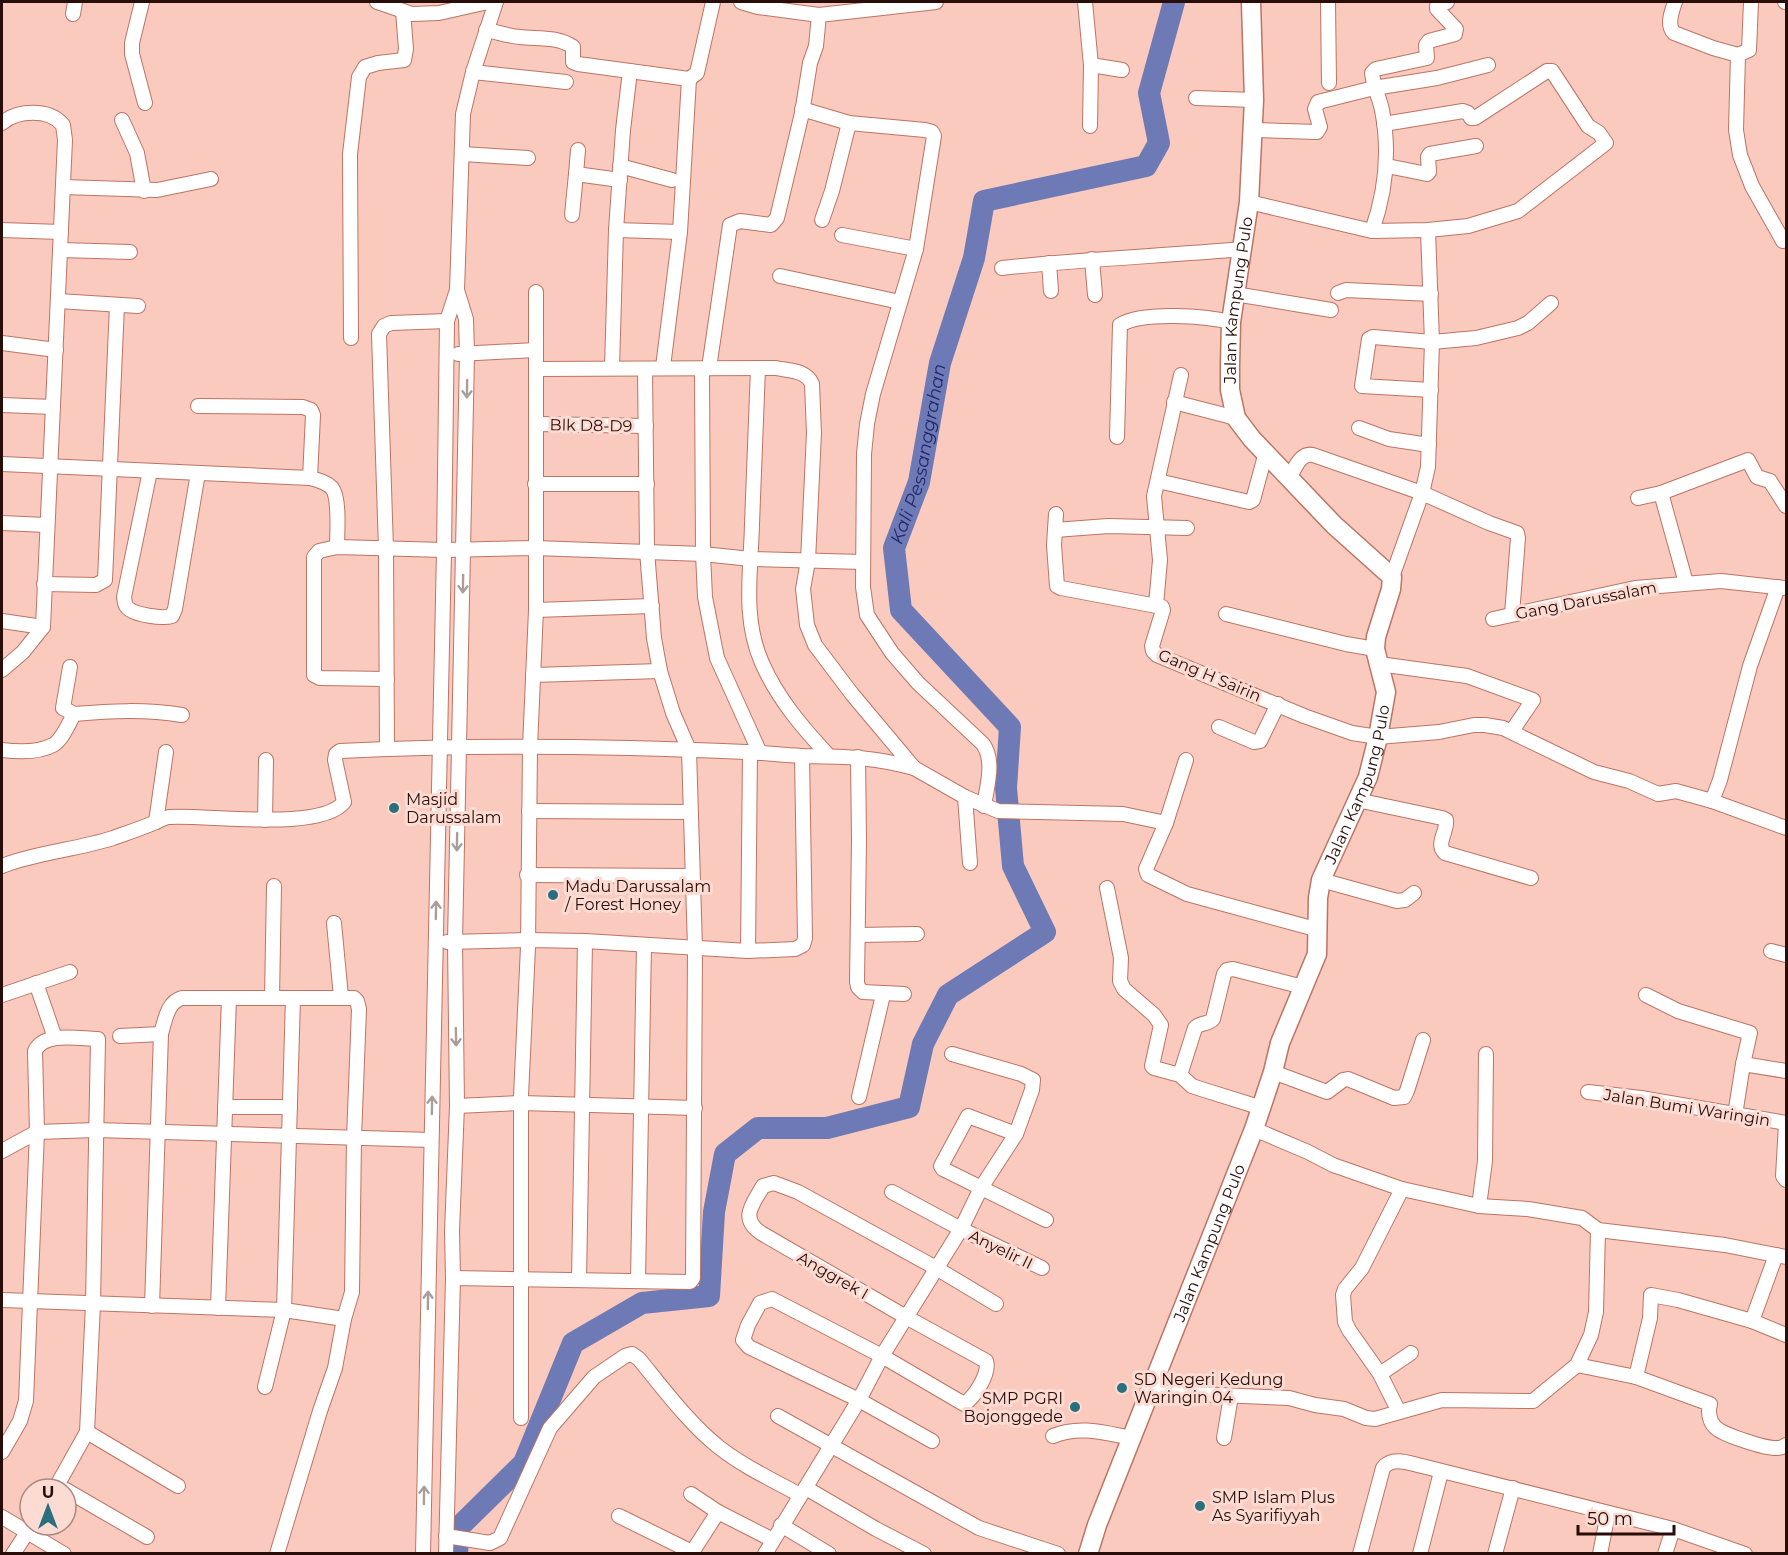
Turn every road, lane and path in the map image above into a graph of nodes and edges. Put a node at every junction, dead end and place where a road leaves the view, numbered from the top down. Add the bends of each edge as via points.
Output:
1 (142, 2) edge
2 (377, 2) edge
3 (488, 2) edge
4 (496, 2) edge
5 (713, 2) edge
6 (741, 2) edge
7 (936, 2) edge
8 (1086, 2) edge
9 (1251, 2) edge
10 (1328, 2) edge
11 (1447, 2) edge
12 (1675, 2) edge
13 (1750, 2) edge
14 (759, 4) edge
15 (868, 5) edge
16 (403, 11) junction
17 (819, 15) junction
18 (486, 30) junction
19 (1738, 55) junction
20 (1091, 65) junction
21 (1488, 65) dead end
22 (1122, 70) dead end
23 (630, 71) junction
24 (473, 72) junction
25 (689, 79) junction
26 (566, 82) dead end
27 (1329, 82) dead end
28 (1374, 88) junction
29 (1196, 99) dead end
30 (1254, 100) junction
31 (145, 103) dead end
32 (802, 109) junction
33 (122, 120) dead end
34 (2, 123) edge
35 (849, 123) junction
36 (1384, 124) junction
37 (1090, 126) dead end
38 (1253, 130) junction
39 (1476, 146) dead end
40 (578, 150) dead end
41 (463, 154) junction
42 (528, 158) dead end
43 (620, 165) junction
44 (1387, 166) junction
45 (576, 174) junction
46 (212, 179) dead end
47 (620, 180) junction
48 (672, 180) dead end
49 (63, 187) junction
50 (144, 191) junction
51 (1249, 202) junction
52 (572, 215) dead end
53 (822, 220) dead end
54 (2, 230) edge
55 (616, 230) junction
56 (1428, 230) junction
57 (1372, 231) junction
58 (61, 232) junction
59 (680, 232) junction
60 (842, 235) dead end
61 (1783, 241) dead end
62 (916, 249) junction
63 (1243, 249) junction
64 (60, 250) junction
65 (130, 252) dead end
66 (1092, 259) junction
67 (1049, 263) junction
68 (1002, 268) dead end
69 (780, 276) dead end
70 (457, 290) junction
71 (1051, 291) dead end
72 (536, 292) dead end
73 (1338, 293) dead end
74 (1235, 294) junction
75 (1431, 294) junction
76 (1095, 295) dead end
77 (58, 301) junction
78 (900, 302) junction
79 (1551, 303) dead end
80 (117, 305) junction
81 (138, 306) dead end
82 (1331, 310) dead end
83 (447, 321) junction
84 (1231, 322) junction
85 (351, 339) dead end
86 (1432, 342) junction
87 (2, 343) edge
88 (56, 350) junction
89 (535, 350) junction
90 (447, 354) junction
91 (467, 354) junction
92 (663, 367) junction
93 (612, 368) junction
94 (706, 368) junction
95 (536, 369) junction
96 (645, 369) junction
97 (758, 369) junction
98 (1181, 375) dead end
99 (1431, 390) junction
100 (1174, 402) junction
101 (2, 405) edge
102 (198, 406) dead end
103 (53, 407) junction
104 (1236, 418) junction
105 (536, 424) junction
106 (646, 426) junction
107 (1359, 428) dead end
108 (1117, 437) dead end
109 (1429, 445) junction
110 (1266, 452) junction
111 (2, 464) edge
112 (50, 466) junction
113 (110, 469) junction
114 (150, 471) junction
115 (198, 473) junction
116 (310, 478) junction
117 (1289, 478) junction
118 (1158, 481) junction
119 (535, 484) junction
120 (648, 484) junction
121 (1422, 492) junction
122 (1661, 493) junction
123 (1638, 498) dead end
124 (1786, 506) edge
125 (1056, 514) dead end
126 (2, 523) edge
127 (46, 525) junction
128 (1156, 528) junction
129 (1187, 528) dead end
130 (1055, 530) junction
131 (337, 547) junction
132 (535, 548) junction
133 (386, 549) junction
134 (464, 549) junction
135 (444, 550) junction
136 (648, 551) junction
137 (703, 554) junction
138 (751, 559) junction
139 (808, 561) junction
140 (863, 562) junction
141 (1392, 577) junction
142 (1686, 583) junction
143 (44, 584) junction
144 (1782, 588) edge
145 (1156, 605) junction
146 (652, 606) junction
147 (536, 610) junction
148 (1226, 614) dead end
149 (1512, 614) junction
150 (1493, 619) dead end
151 (2, 621) edge
152 (43, 627) junction
153 (1377, 656) junction
154 (70, 667) dead end
155 (2, 670) edge
156 (660, 671) junction
157 (533, 675) junction
158 (387, 679) junction
159 (1278, 704) junction
160 (74, 714) junction
161 (182, 716) dead end
162 (1219, 727) dead end
163 (1512, 731) junction
164 (1378, 737) junction
165 (459, 747) junction
166 (530, 747) junction
167 (387, 748) junction
168 (439, 748) junction
169 (2, 750) edge
170 (689, 750) junction
171 (166, 753) dead end
172 (755, 753) junction
173 (828, 755) junction
174 (802, 756) junction
175 (858, 757) junction
176 (266, 760) dead end
177 (1186, 760) dead end
178 (914, 768) junction
179 (965, 797) junction
180 (1357, 800) junction
181 (1712, 801) junction
182 (984, 806) junction
183 (528, 812) junction
184 (691, 812) junction
185 (265, 820) junction
186 (156, 822) junction
187 (1166, 823) junction
188 (1786, 828) edge
189 (970, 863) dead end
190 (2, 866) edge
191 (527, 875) junction
192 (692, 876) junction
193 (1531, 878) dead end
194 (1321, 879) junction
195 (274, 886) dead end
196 (1107, 888) dead end
197 (1414, 893) dead end
198 (334, 923) dead end
199 (1319, 930) junction
200 (917, 934) dead end
201 (858, 935) junction
202 (528, 940) junction
203 (585, 941) junction
204 (455, 942) junction
205 (436, 943) junction
206 (644, 945) junction
207 (694, 948) junction
208 (748, 951) junction
209 (1771, 951) dead end
210 (1786, 955) edge
211 (70, 972) dead end
212 (36, 983) junction
213 (1303, 987) junction
214 (904, 994) dead end
215 (2, 995) edge
216 (884, 995) junction
217 (1646, 995) dead end
218 (341, 997) junction
219 (229, 998) junction
220 (272, 998) junction
221 (293, 998) junction
222 (161, 1034) junction
223 (120, 1036) dead end
224 (55, 1038) junction
225 (1423, 1040) dead end
226 (952, 1054) dead end
227 (1486, 1054) dead end
228 (1743, 1064) junction
229 (1786, 1071) edge
230 (1273, 1072) junction
231 (1180, 1075) junction
232 (1588, 1092) dead end
233 (859, 1097) dead end
234 (521, 1103) junction
235 (581, 1104) junction
236 (457, 1106) junction
237 (642, 1106) junction
238 (225, 1107) junction
239 (290, 1107) junction
240 (695, 1108) junction
241 (1262, 1108) junction
242 (1735, 1115) junction
243 (1786, 1123) edge
244 (1254, 1129) junction
245 (96, 1130) junction
246 (37, 1132) junction
247 (158, 1132) junction
248 (224, 1134) junction
249 (1016, 1134) junction
250 (289, 1136) junction
251 (354, 1138) junction
252 (431, 1140) junction
253 (2, 1150) edge
254 (1786, 1180) edge
255 (981, 1188) junction
256 (1402, 1189) junction
257 (892, 1192) dead end
258 (1479, 1206) junction
259 (1046, 1220) dead end
260 (961, 1229) junction
261 (1598, 1230) junction
262 (452, 1231) junction
263 (429, 1232) junction
264 (1781, 1256) edge
265 (936, 1268) junction
266 (1042, 1268) dead end
267 (453, 1278) junction
268 (521, 1279) junction
269 (579, 1280) junction
270 (638, 1281) junction
271 (2, 1300) edge
272 (31, 1301) junction
273 (93, 1304) junction
274 (996, 1304) dead end
275 (152, 1306) junction
276 (218, 1308) junction
277 (284, 1310) junction
278 (906, 1317) junction
279 (344, 1319) junction
280 (1752, 1321) junction
281 (1786, 1335) edge
282 (1411, 1353) dead end
283 (882, 1356) junction
284 (427, 1362) junction
285 (451, 1362) junction
286 (1576, 1365) junction
287 (1380, 1374) junction
288 (1636, 1377) junction
289 (265, 1387) dead end
290 (1149, 1392) junction
291 (1231, 1396) junction
292 (859, 1400) junction
293 (1400, 1412) junction
294 (778, 1416) dead end
295 (521, 1418) dead end
296 (87, 1432) junction
297 (1053, 1436) dead end
298 (1132, 1438) junction
299 (1224, 1438) dead end
300 (932, 1441) dead end
301 (1786, 1445) edge
302 (831, 1446) junction
303 (2, 1452) edge
304 (1441, 1472) junction
305 (66, 1477) edge
306 (178, 1486) dead end
307 (1513, 1488) junction
308 (803, 1491) junction
309 (691, 1494) dead end
310 (78, 1498) edge
311 (718, 1512) junction
312 (1608, 1513) junction
313 (619, 1516) dead end
314 (2, 1517) edge
315 (424, 1522) junction
316 (18, 1523) edge
317 (781, 1525) junction
318 (1673, 1529) junction
319 (453, 1534) junction
320 (24, 1537) edge
321 (42, 1537) edge
322 (147, 1537) dead end
323 (773, 1540) junction
324 (1037, 1550) edge
325 (1726, 1550) edge
326 (692, 1553) edge
327 (14, 1554) edge
328 (64, 1554) edge
329 (277, 1554) edge
330 (423, 1554) edge
331 (446, 1554) edge
332 (765, 1554) edge
333 (829, 1554) edge
334 (924, 1554) edge
335 (1058, 1554) edge
336 (1088, 1554) edge
337 (1360, 1554) edge
338 (1420, 1554) edge
339 (1496, 1554) edge
340 (1600, 1554) edge
341 (1665, 1554) edge
342 (1745, 1554) edge

1 - 31 street via 132,54
2 - 16 street
3 - 16 street via 439,13
4 - 18 street
5 - 25 street via 697,73
6 - 14 street
7 - 15 street
8 - 20 street
9 - 30 street, Jalan Kampung Pulo
10 - 27 street
11 - 28 street via 1437,9 1456,29 1455,34 1429,41 1427,58 1373,71
12 - 19 street via 1670,25 1674,33
13 - 19 street via 1749,50
14 - 17 street
15 - 17 street
16 - 85 street via 404,60 365,67 358,77 350,154
17 - 32 street
18 - 23 street via 570,44 573,62
18 - 24 street
19 - 61 street via 1736,130 1740,155 1748,179
20 - 22 street
20 - 37 street
21 - 28 street
23 - 25 street
23 - 43 street
24 - 26 street
24 - 41 street via 463,114
25 - 59 street
28 - 36 street
28 - 38 street via 1318,102 1317,132
29 - 30 street
30 - 38 street, Jalan Kampung Pulo
32 - 35 street
32 - 94 street via 775,223 740,221 730,225
33 - 50 street via 137,153
34 - 49 street via 20,114 43,114 59,120 65,132
35 - 53 street
35 - 62 street via 932,132 934,142
36 - 44 street
36 - 56 street via 1463,111 1475,118 1549,71 1588,126 1606,143 1518,211 1468,225
38 - 51 street, Jalan Kampung Pulo
39 - 44 street via 1430,154 1427,174
40 - 45 street
41 - 42 street
41 - 70 street
43 - 47 street
43 - 48 street
44 - 57 street via 1381,207
45 - 47 street
45 - 52 street
46 - 50 street
47 - 55 street
49 - 50 street
49 - 58 street
51 - 57 street
51 - 63 street, Jalan Kampung Pulo
54 - 58 street
55 - 59 street
55 - 93 street
56 - 57 street
56 - 75 street
58 - 64 street
59 - 92 street
60 - 62 street
62 - 78 street
63 - 66 street
63 - 74 street, Jalan Kampung Pulo
64 - 65 street
64 - 77 street
66 - 67 street
66 - 76 street
67 - 68 street
67 - 71 street
69 - 78 street
70 - 83 street
70 - 91 street via 466,319
72 - 89 street
73 - 75 street via 1346,290
74 - 82 street
74 - 84 street, Jalan Kampung Pulo
75 - 86 street
77 - 80 street
77 - 88 street
78 - 140 street via 867,424
79 - 86 street via 1518,328 1476,338
80 - 81 street
80 - 113 street
83 - 90 street
83 - 133 street via 391,323 378,334
84 - 104 street, Jalan Kampung Pulo via 1230,390
84 - 108 street via 1198,317 1146,317 1128,319 1120,325
86 - 99 street
86 - 99 street via 1369,339 1362,383 1364,387
87 - 88 street
88 - 103 street
89 - 91 street
89 - 95 street
90 - 91 street
90 - 135 street
91 -> 134 street
92 - 94 street
92 - 96 street
93 - 95 street
93 - 96 street
94 - 97 street
94 - 137 street
95 - 105 street
96 - 106 street
97 - 138 street
97 - 139 street via 802,373 812,384 814,433
98 - 100 street
99 - 109 street
100 - 104 street
100 - 118 street
101 - 103 street
102 - 116 street via 308,408 313,415
103 - 112 street
104 - 110 street, Jalan Kampung Pulo
105 - 106 street, Blk D8-D9
105 - 119 street
106 - 120 street
107 - 109 street via 1389,439
109 - 121 street
110 - 117 street, Jalan Kampung Pulo
110 - 118 street via 1253,500 1249,502
111 - 112 street
112 - 113 street
112 - 127 street
113 - 114 street
113 - 143 street via 105,580 96,585
114 - 115 street
114 - 115 street via 124,597 132,611 164,618 172,616 175,609
115 - 116 street
116 - 131 street via 326,483 334,491
117 - 121 street via 1307,454
117 - 141 street, Jalan Kampung Pulo
118 - 128 street via 1154,496
119 - 120 street
119 - 132 street
120 - 136 street
121 - 141 street
121 - 149 street via 1517,532
122 - 123 street
122 - 124 street via 1745,460 1758,478 1770,481
122 - 142 street
125 - 130 street
126 - 127 street
127 - 143 street
128 - 129 street
128 - 130 street
128 - 145 street via 1160,560
130 - 145 street via 1057,586
131 - 133 street
131 - 158 street via 319,551 314,557 314,675
132 - 134 street
132 - 136 street
132 - 147 street
133 - 135 street
133 - 158 street
134 - 135 street
134 -> 165 street
135 - 168 street
136 - 137 street
136 - 146 street
137 - 138 street
137 - 172 street via 705,597 717,658
138 - 139 street
138 - 173 street via 748,603 762,662 789,711
139 - 140 street
139 - 178 street via 804,608 815,645
140 - 182 street via 864,604 872,626 918,683 989,752
141 - 153 street, Jalan Kampung Pulo via 1378,623
142 - 144 street, Gang Darussalam via 1721,581
142 - 149 street, Gang Darussalam via 1635,588
143 - 152 street
144 - 181 street via 1750,666
145 - 159 street, Gang H Sairin via 1163,610 1152,646 1157,655
146 - 147 street
146 - 156 street
147 - 157 street
148 - 153 street via 1346,644
149 - 150 street, Gang Darussalam
151 - 152 street
152 - 155 street
153 - 163 street via 1467,676 1533,700
153 - 164 street, Jalan Kampung Pulo via 1386,692
154 - 160 street via 63,708
156 - 157 street
156 - 170 street
157 - 166 street
158 - 167 street
159 - 162 street via 1260,741
159 - 164 street, Gang H Sairin via 1352,733
160 - 161 street via 112,710 159,711
160 - 169 street via 54,745 22,753
163 - 164 street, Gang H Sairin via 1485,725
163 - 181 street, Gang H Sairin via 1583,768 1656,793 1676,791
164 - 180 street, Jalan Kampung Pulo via 1368,777
165 - 166 street
165 - 168 street
165 -> 204 street
166 - 170 street
166 - 183 street
167 - 168 street
167 - 185 street via 336,754 344,799 341,807 311,816
205 -> 168 street
170 - 172 street
170 - 184 street
171 - 186 street
172 - 174 street
172 - 208 street
173 - 174 street
173 - 175 street
174 - 208 street via 805,938 803,945 795,949
175 - 178 street
175 - 201 street
176 - 185 street
177 - 187 street
178 - 179 street
179 - 182 street
179 - 189 street
180 - 193 street via 1442,818 1447,824 1440,845 1445,853
180 - 194 street, Jalan Kampung Pulo
181 - 188 street
182 - 187 street via 998,812 1124,814
183 - 184 street
183 - 191 street
184 - 192 street
185 - 186 street via 168,817
186 - 190 street via 97,843
187 - 199 street via 1146,869 1148,875 1187,894
191 - 192 street
191 - 202 street
192 - 207 street
194 - 197 street via 1397,901
194 - 199 street, Jalan Kampung Pulo
195 - 220 street
196 - 231 street via 1120,958 1120,981 1161,1025 1152,1066
198 - 218 street
199 - 213 street, Jalan Kampung Pulo via 1317,954
200 - 201 street
201 - 216 street via 858,987 863,993
202 - 203 street
202 - 204 street
202 - 234 street
203 - 206 street
203 - 235 street
204 - 205 street
204 -> 236 street
252 -> 205 street
206 - 207 street
206 - 237 street
207 - 208 street
207 - 240 street
209 - 210 street
211 - 212 street
212 - 215 street
212 - 224 street
213 - 230 street, Jalan Kampung Pulo via 1280,1043
213 - 231 street via 1227,970 1213,1019 1195,1028
214 - 216 street
216 - 233 street
217 - 228 street via 1678,1011 1750,1033
218 - 221 street
218 - 251 street via 354,998 359,1009
219 - 220 street
219 - 222 street via 178,999 171,1005
219 - 238 street
220 - 221 street
221 - 239 street
222 - 223 street
222 - 247 street
224 - 245 street via 98,1040
224 - 246 street via 41,1042 35,1051
225 - 230 street via 1407,1091 1399,1098 1348,1079 1327,1092
226 - 249 street via 1033,1080
227 - 258 street via 1485,1161
228 - 229 street
228 - 242 street
230 - 241 street, Jalan Kampung Pulo
231 - 241 street via 1192,1086
232 - 242 street, Jalan Bumi Waringin
234 - 235 street
234 - 236 street
234 - 268 street
235 - 237 street
235 - 269 street
236 - 262 street
237 - 240 street
237 - 270 street
238 - 239 street
238 - 248 street
239 - 250 street
240 - 270 street via 693,1278 690,1282
241 - 244 street, Jalan Kampung Pulo
242 - 243 street, Jalan Bumi Waringin
243 - 254 street
244 - 256 street via 1333,1166
244 - 290 street, Jalan Kampung Pulo
245 - 246 street
245 - 247 street
245 - 273 street
246 - 253 street
246 - 272 street
247 - 248 street
247 - 275 street
248 - 250 street
248 - 276 street
249 - 255 street
249 - 255 street via 963,1114 941,1166
250 - 251 street
250 - 277 street
251 - 252 street
251 - 279 street via 354,1278
252 - 263 street
255 - 259 street
255 - 260 street
256 - 258 street
256 - 287 street via 1362,1268 1343,1295 1345,1322
257 - 260 street, Anyelir II
258 - 261 street via 1582,1218
260 - 265 street
260 - 266 street, Anyelir II
261 - 264 street via 1708,1242
261 - 286 street via 1595,1319 1589,1342
262 - 263 street
262 - 267 street
284 -> 263 street
264 - 280 street
265 - 274 street
265 - 278 street
265 - 278 street, Anggrek I via 798,1192 774,1183 763,1186 749,1209 751,1227
267 - 268 street
267 - 285 street
268 - 269 street
268 - 295 street
269 - 270 street
271 - 272 street
272 - 273 street
272 - 303 street via 26,1401 20,1421
273 - 275 street
273 - 296 street
275 - 276 street
276 - 277 street
277 - 279 street
277 - 289 street
278 - 283 street
278 - 283 street, Anggrek I via 986,1360 987,1369 970,1399 964,1404
279 - 329 street via 335,1368
280 - 281 street
280 - 288 street via 1651,1295 1650,1318
282 - 287 street
283 - 292 street
283 - 292 street via 772,1299 760,1303 748,1325 743,1340 748,1347
284 - 285 street
315 -> 284 street
285 - 319 street
286 - 288 street
286 - 293 street via 1533,1401 1442,1400
287 - 293 street
288 - 301 street via 1710,1404 1711,1420 1725,1433 1771,1448
290 - 291 street
290 - 298 street, Jalan Kampung Pulo
291 - 293 street via 1289,1398 1375,1419
291 - 299 street
292 - 300 street
292 - 302 street
294 - 302 street
296 - 305 street
296 - 306 street
297 - 298 street via 1077,1429
298 - 336 street, Jalan Kampung Pulo
302 - 308 street
302 - 324 street via 979,1528
304 - 307 street
304 - 337 street via 1402,1462 1386,1463
304 - 338 street
307 - 312 street
307 - 339 street
308 - 317 street
308 - 319 street via 718,1447 632,1354 594,1377 550,1428 500,1538 490,1543
308 - 334 street
309 - 311 street
310 - 322 street
311 - 323 street
311 - 326 street
312 - 318 street
312 - 340 street
313 - 326 street
314 - 316 street
315 - 319 street
315 - 330 street
317 - 323 street
317 - 333 street
318 - 325 street
318 - 341 street
319 - 331 street
320 - 327 street
321 - 328 street
323 - 332 street
324 - 335 street
325 - 342 street

